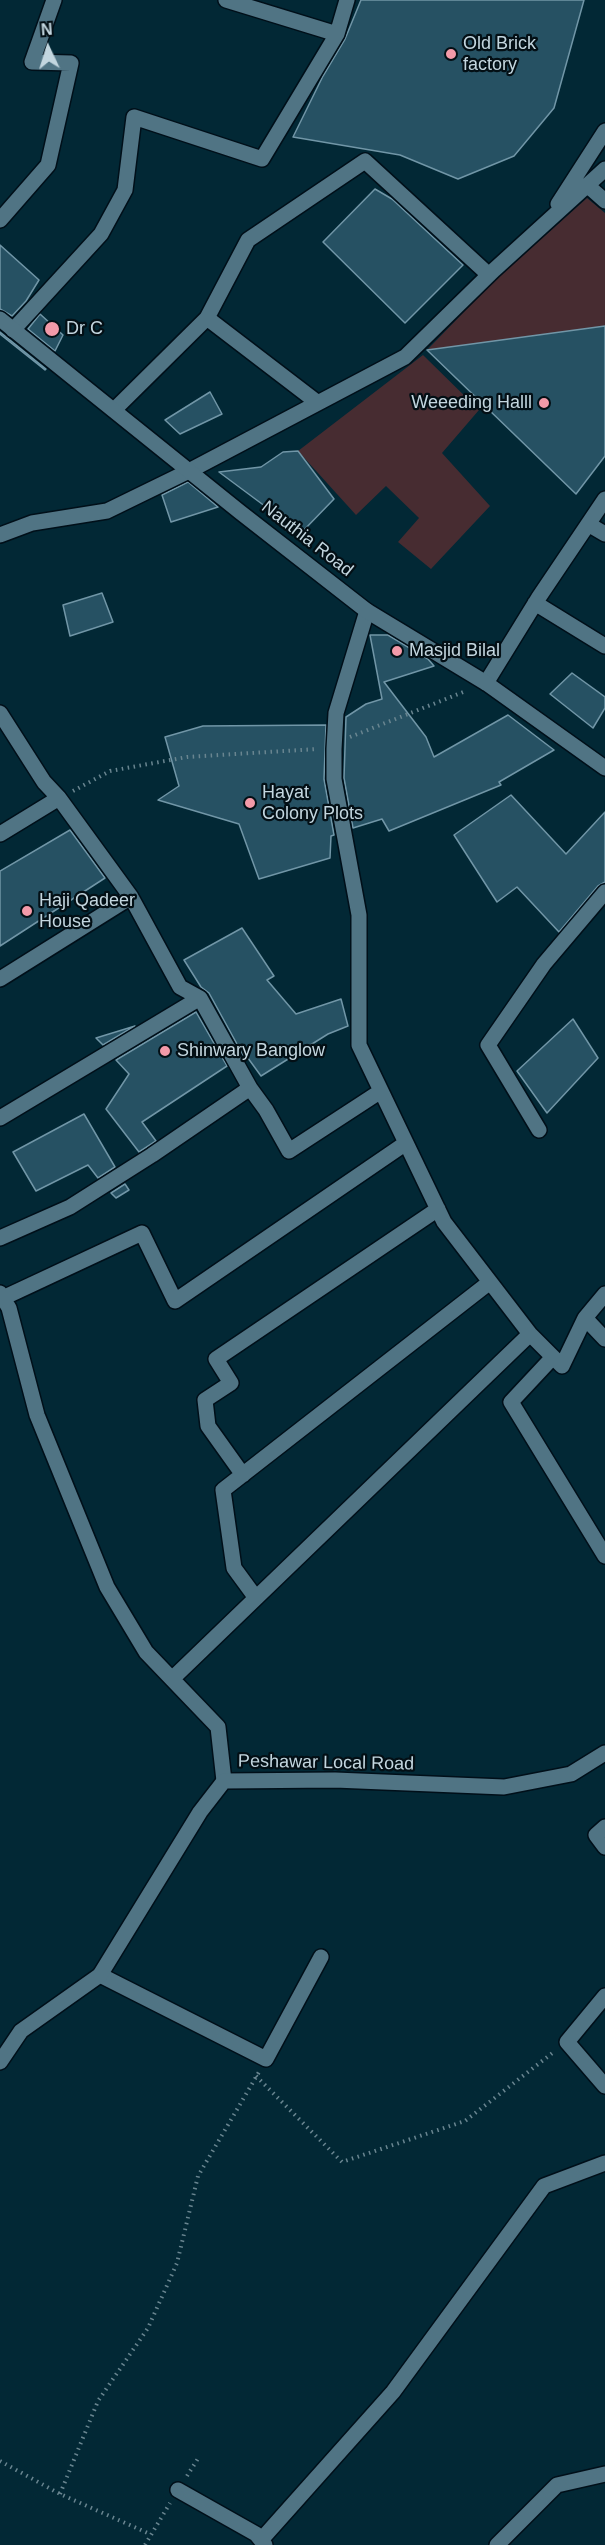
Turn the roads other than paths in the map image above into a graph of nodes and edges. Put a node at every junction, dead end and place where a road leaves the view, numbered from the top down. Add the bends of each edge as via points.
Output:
1 (54, 0) edge
2 (226, 0) edge
3 (347, 0) edge
4 (337, 34) junction
5 (605, 131) edge
6 (605, 169) edge
7 (587, 185) junction
8 (605, 201) edge
9 (0, 220) edge
10 (547, 222) junction
11 (489, 275) junction
12 (207, 318) junction
13 (0, 319) edge
14 (13, 330) junction
15 (318, 403) junction
16 (114, 410) junction
17 (189, 471) junction
18 (605, 499) edge
19 (588, 524) junction
20 (0, 534) edge
21 (605, 534) edge
22 (535, 603) junction
23 (367, 611) junction
24 (605, 645) edge
25 (486, 682) junction
26 (0, 712) edge
27 (605, 768) edge
28 (59, 798) junction
29 (0, 834) edge
30 (605, 892) edge
31 (131, 897) junction
32 (0, 979) edge
33 (200, 998) junction
34 (250, 1088) junction
35 (381, 1091) junction
36 (0, 1118) edge
37 (539, 1130) dead end
38 (406, 1143) junction
39 (438, 1209) junction
40 (0, 1238) edge
41 (490, 1282) junction
42 (605, 1294) edge
43 (2, 1296) edge
44 (585, 1318) junction
45 (530, 1334) junction
46 (605, 1339) edge
47 (553, 1357) junction
48 (243, 1475) junction
49 (605, 1556) edge
50 (256, 1598) junction
51 (172, 1679) junction
52 (605, 1753) edge
53 (224, 1781) junction
54 (605, 1827) edge
55 (605, 1847) edge
56 (321, 1957) dead end
57 (100, 1975) junction
58 (605, 1996) edge
59 (0, 2062) edge
60 (605, 2086) edge
61 (605, 2163) edge
62 (605, 2474) edge
63 (178, 2490) dead end
64 (263, 2542) edge
65 (497, 2545) edge

1 - 9 street via 33,62 71,63 48,165
2 - 4 street
3 - 4 street
4 - 14 street via 262,159 134,117 125,190 101,234
5 - 10 street
6 - 7 street
7 - 8 street
7 - 10 street
10 - 11 street
11 - 12 street via 365,161 248,240
11 - 15 street via 405,357
12 - 15 street
12 - 16 street
13 - 14 street, Nauthia Road
14 - 16 street, Nauthia Road
15 - 17 street
16 - 17 street, Nauthia Road
17 - 20 street via 107,511 32,523
17 - 23 street, Nauthia Road
18 - 19 street
19 - 21 street
19 - 22 street
22 - 24 street
22 - 25 street
23 - 25 street, Nauthia Road
23 - 35 street via 336,713 334,779 359,915 359,1045
25 - 27 street, Nauthia Road
26 - 28 street via 44,782
28 - 29 street
28 - 31 street
30 - 37 street via 544,964 488,1045
31 - 32 street
31 - 33 street via 180,987
33 - 34 street
33 - 36 street
34 - 35 street via 289,1151
34 - 40 street via 70,1207
35 - 38 street
38 - 39 street
38 - 43 street via 175,1301 142,1233
39 - 41 street
39 - 48 street via 216,1359 231,1383 205,1400 208,1426
41 - 45 street
41 - 48 street
42 - 44 street
43 - 51 street via 9,1308 37,1414 107,1587 146,1652
44 - 46 street
44 - 47 street via 562,1366
45 - 47 street
45 - 50 street
47 - 49 street via 512,1402
48 - 50 street via 223,1490 234,1568
50 - 51 street
51 - 53 street via 218,1726
52 - 53 street, Peshawar Local Road via 571,1774 504,1787 334,1780
53 - 57 street, Peshawar Local Road via 200,1812
54 - 55 street via 596,1835
56 - 57 street via 266,2059
57 - 59 street, Peshawar Local Road via 21,2031
58 - 60 street via 567,2042
61 - 64 street via 544,2186 393,2392
62 - 65 street via 557,2485
63 - 64 street via 256,2534

